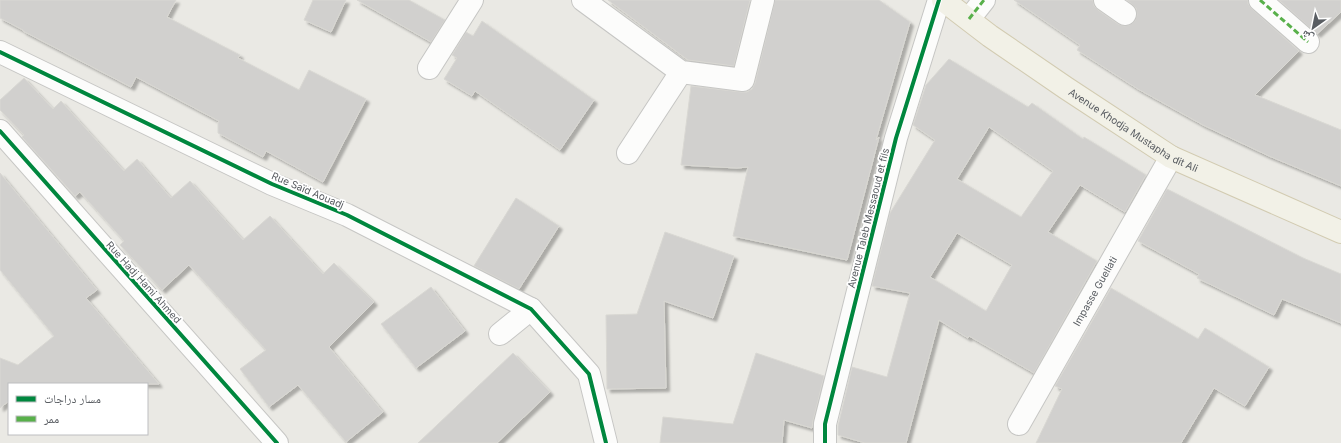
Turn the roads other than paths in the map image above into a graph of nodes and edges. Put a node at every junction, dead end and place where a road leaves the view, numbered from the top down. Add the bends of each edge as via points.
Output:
1 (472, 0) edge
2 (583, 0) edge
3 (763, 0) edge
4 (939, 0) edge
5 (943, 0) edge
6 (984, 0) edge
7 (1105, 0) edge
8 (1260, 0) edge
9 (1125, 14) dead end
10 (969, 19) junction
11 (1308, 42) dead end
12 (0, 52) edge
13 (429, 68) dead end
14 (681, 72) junction
15 (0, 131) edge
16 (628, 153) dead end
17 (1171, 157) junction
18 (1341, 232) edge
19 (531, 309) junction
20 (500, 334) dead end
21 (1019, 424) dead end
22 (277, 443) edge
23 (606, 443) edge
24 (825, 443) edge

1 - 13 street
2 - 14 street
3 - 14 street via 743,80
4 - 24 street, Avenue Taleb Messaoud et fils via 894,146 825,424
5 - 10 main road, Avenue Khodja Mustapha dit Ali
6 - 10 street
7 - 9 street
8 - 11 street
10 - 17 main road, Avenue Khodja Mustapha dit Ali via 1059,84
12 - 19 street, Rue Saïd Aouadj via 272,184 347,215
14 - 16 street
15 - 22 street, Rue Hadj Hami Ahmed
17 - 18 main road, Avenue Khodja Mustapha dit Ali
17 - 21 street, Impasse Guellati
19 - 20 street
19 - 23 street, Rue Saïd Aouadj via 588,374

